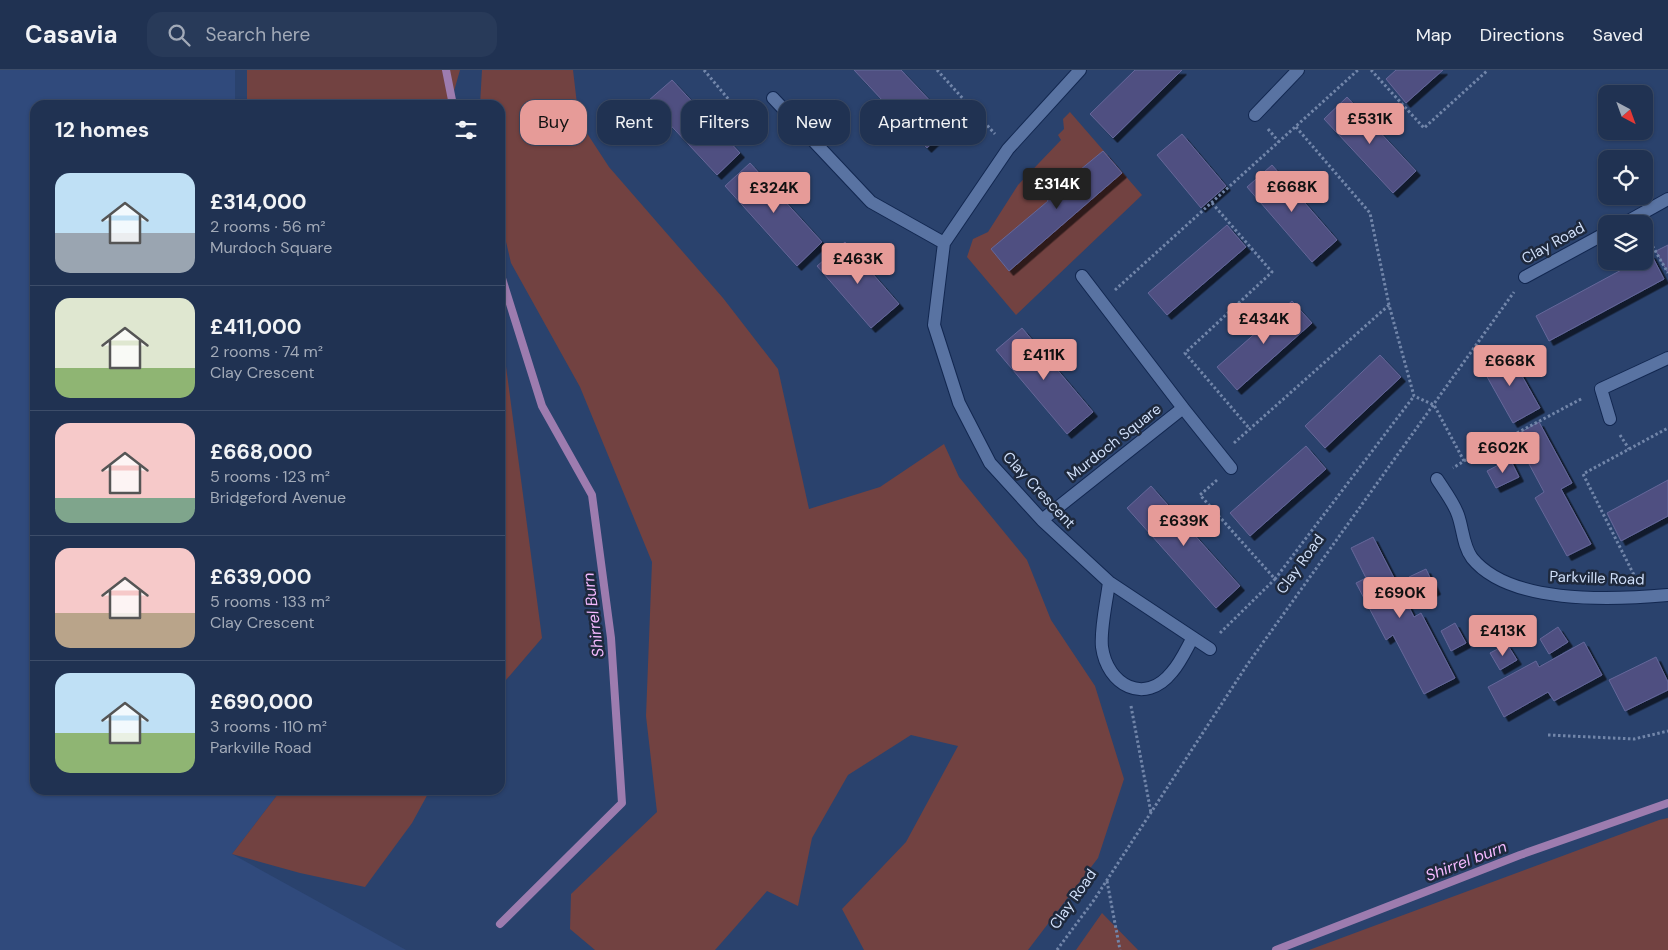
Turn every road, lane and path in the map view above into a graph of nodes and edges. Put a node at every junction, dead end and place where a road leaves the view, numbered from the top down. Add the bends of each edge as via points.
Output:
1 (704, 70) edge
2 (936, 70) edge
3 (1080, 70) edge
4 (1298, 70) edge
5 (1358, 70) edge
6 (1371, 70) edge
7 (1486, 71) edge
8 (773, 98) joint
9 (1255, 115) dead end
10 (1296, 127) junction
11 (1008, 149) junction
12 (1668, 199) edge
13 (1212, 203) junction
14 (1639, 215) edge
15 (1598, 237) edge
16 (944, 243) junction
17 (1653, 247) edge
18 (1668, 273) edge
19 (1082, 276) dead end
20 (1525, 277) joint
21 (1102, 303) junction
22 (1389, 305) junction
23 (1668, 358) edge
24 (1601, 389) junction
25 (1414, 396) junction
26 (1434, 405) junction
27 (1183, 408) junction
28 (1610, 419) dead end
29 (1249, 428) junction
30 (1668, 428) edge
31 (1221, 455) junction
32 (1464, 461) junction
33 (1231, 468) joint
34 (1437, 479) joint
35 (1042, 520) junction
36 (1275, 579) junction
37 (1109, 582) junction
38 (1668, 595) edge
39 (1645, 597) junction
40 (1192, 639) junction
41 (1210, 649) joint
42 (1127, 686) junction
43 (1668, 731) edge
44 (1548, 736) dead end
45 (1151, 812) junction
46 (1107, 880) junction
47 (1057, 950) edge
48 (1120, 950) edge

1 - 8 path via 735,107
2 - 11 path
3 - 11 street, Clay Crescent
4 - 9 street
5 - 10 path
6 - 7 path via 1424,128
8 - 16 street via 871,202
10 - 13 path
10 - 22 path via 1370,213
11 - 16 street, Clay Crescent
12 - 14 street
13 - 21 path
13 - 29 path via 1272,272 1185,353
15 - 20 street, Clay Road
16 - 35 street, Clay Crescent via 934,325 959,403 990,463
17 - 18 path
19 - 21 street, Murdoch Square
20 - 26 path, Clay Road
21 - 27 street, Murdoch Square
22 - 25 path
22 - 29 path
23 - 24 street
24 - 28 street
24 - 32 path
25 - 26 path
25 - 36 path
26 - 32 path
26 - 45 path, Clay Road via 1247,665
27 - 31 street, Murdoch Square
27 - 35 street, Murdoch Square
29 - 31 path
30 - 39 path via 1583,474
31 - 33 street, Murdoch Square
32 - 34 path
33 - 36 path via 1200,495
34 - 39 street, Parkville Road via 1458,515 1471,557 1492,576 1531,591 1571,596
35 - 37 street, Clay Crescent
36 - 41 path via 1218,635
37 - 40 street, Clay Crescent
37 - 42 street via 1102,645 1107,668
38 - 39 street, Parkville Road
40 - 41 street, Clay Crescent
40 - 42 street via 1172,673 1161,682 1150,689
42 - 45 path
43 - 44 path via 1634,739
45 - 46 path, Clay Road
46 - 47 path, Clay Road
46 - 48 path

